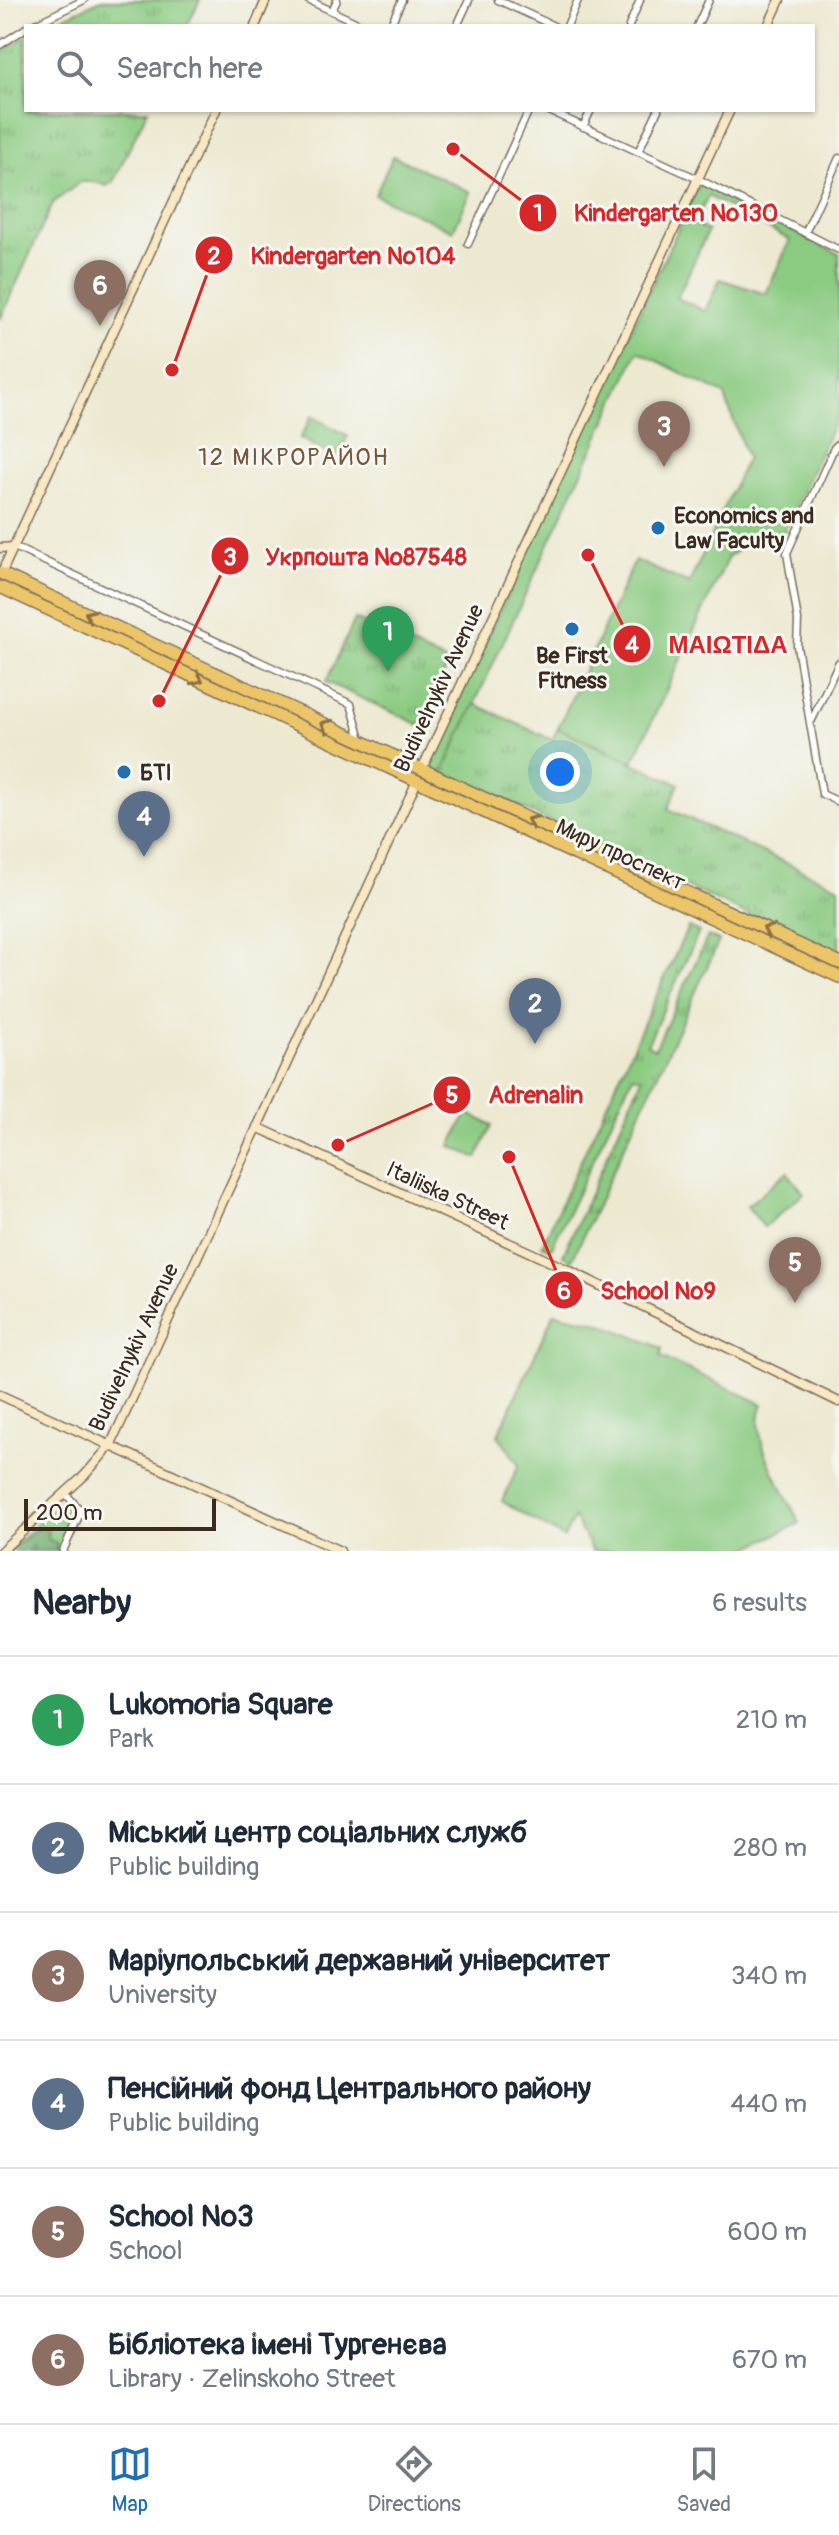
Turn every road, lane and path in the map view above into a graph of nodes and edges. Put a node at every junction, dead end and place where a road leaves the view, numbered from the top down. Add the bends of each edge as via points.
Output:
1 (84, 0) edge
2 (266, 0) edge
3 (308, 0) edge
4 (337, 0) edge
5 (402, 0) edge
6 (469, 0) edge
7 (498, 0) edge
8 (578, 0) edge
9 (640, 0) edge
10 (709, 0) edge
11 (780, 0) edge
12 (332, 11) junction
13 (34, 24) edge
14 (256, 24) edge
15 (360, 24) edge
16 (391, 24) edge
17 (458, 24) edge
18 (550, 24) edge
19 (568, 24) edge
20 (630, 24) edge
21 (698, 24) edge
22 (769, 24) edge
23 (24, 30) edge
24 (0, 45) edge
25 (215, 112) edge
26 (528, 112) edge
27 (551, 112) edge
28 (590, 112) edge
29 (657, 112) edge
30 (729, 112) edge
31 (583, 127) junction
32 (638, 152) junction
33 (839, 158) edge
34 (698, 179) junction
35 (805, 233) junction
36 (468, 244) dead end
37 (839, 250) edge
38 (839, 443) edge
39 (14, 547) junction
40 (0, 548) edge
41 (0, 575) edge
42 (0, 587) edge
43 (839, 662) edge
44 (812, 720) junction
45 (362, 742) junction
46 (422, 769) junction
47 (417, 781) junction
48 (839, 802) edge
49 (839, 963) edge
50 (839, 977) edge
51 (257, 1127) junction
52 (0, 1395) edge
53 (838, 1400) edge
54 (110, 1446) junction
55 (65, 1493) junction
56 (1, 1551) edge
57 (63, 1551) edge
58 (340, 1551) edge

1 - 13 street
2 - 14 main road
3 - 12 street
4 - 12 street
5 - 16 street
6 - 17 street
7 - 18 street
8 - 19 street
9 - 20 street
10 - 21 street
11 - 22 main road
12 - 15 street
23 - 24 street
25 - 39 main road
26 - 36 street
27 - 31 street
28 - 31 street
29 - 32 street
30 - 34 main road, Budivelnykiv Avenue
31 - 32 street
32 - 34 street
33 - 35 street
34 - 35 street
34 - 46 main road, Budivelnykiv Avenue
35 - 37 street
38 - 44 street via 787,553
39 - 40 main road
39 - 41 main road
39 - 45 street via 351,704
45 -> 41 highway, Миру проспект
42 -> 47 highway, Миру проспект
43 - 44 street
44 - 48 street via 822,794
45 - 46 highway, Миру проспект
46 - 47 highway, Budivelnykiv Avenue
49 -> 46 highway, Миру проспект
47 - 50 highway, Миру проспект
47 - 51 main road, Budivelnykiv Avenue
51 - 53 main road, Italiiska Street
51 - 54 main road, Budivelnykiv Avenue
52 - 54 main road
54 - 55 main road, Budivelnykiv Avenue
54 - 58 main road
55 - 56 main road, Budivelnykiv Avenue
55 - 57 street via 81,1511

